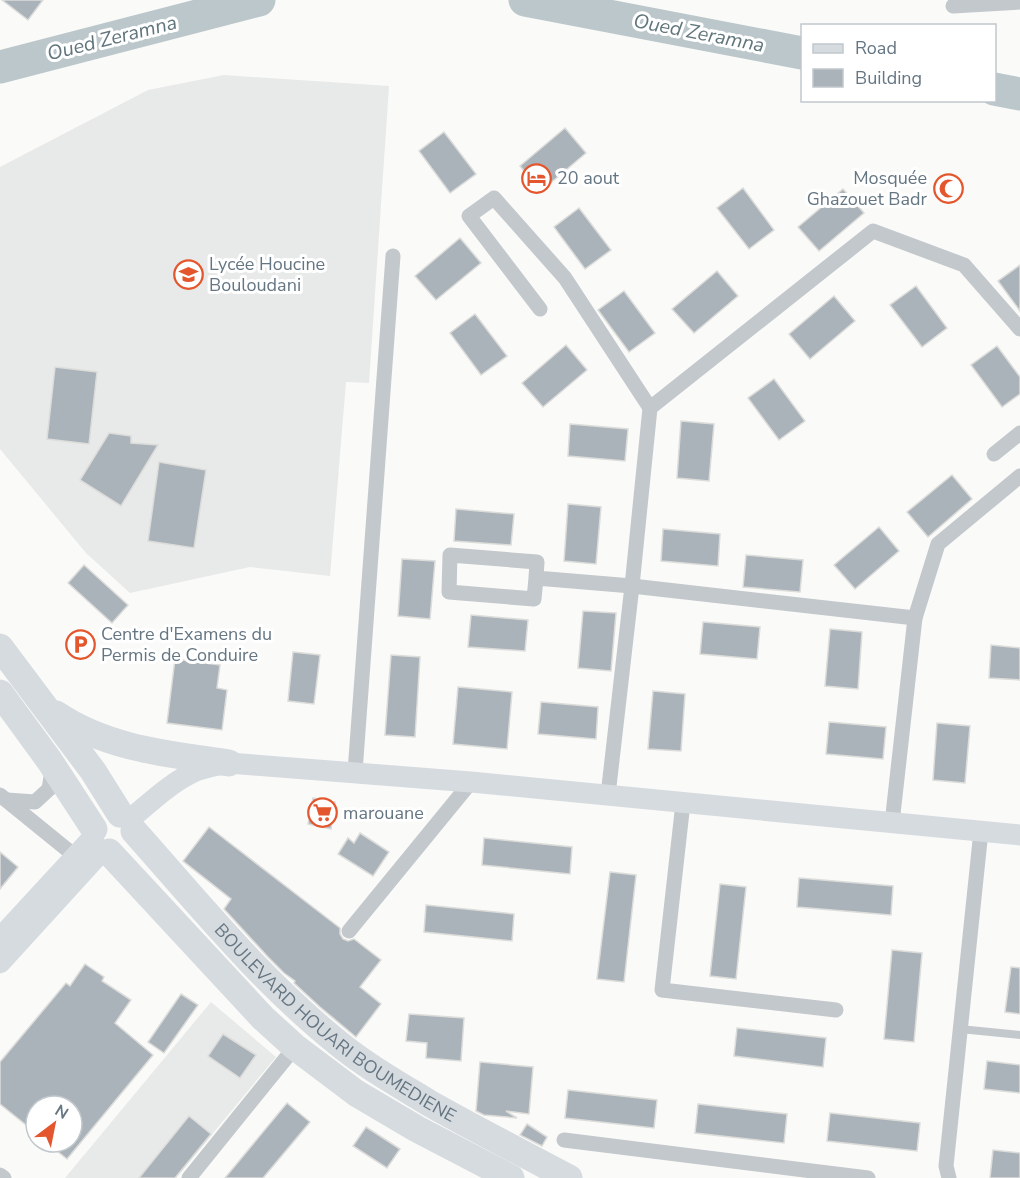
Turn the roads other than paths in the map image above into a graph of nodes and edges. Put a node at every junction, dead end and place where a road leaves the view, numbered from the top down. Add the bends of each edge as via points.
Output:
1 (1020, 2) edge
2 (953, 6) dead end
3 (393, 256) dead end
4 (540, 309) dead end
5 (1020, 329) edge
6 (650, 408) junction
7 (1020, 433) edge
8 (994, 454) dead end
9 (1020, 477) edge
10 (536, 578) junction
11 (632, 586) junction
12 (915, 618) junction
13 (0, 647) edge
14 (0, 693) edge
15 (44, 706) junction
16 (229, 763) junction
17 (52, 765) junction
18 (355, 772) junction
19 (471, 782) junction
20 (608, 795) junction
21 (3, 798) edge
22 (683, 802) junction
23 (128, 821) junction
24 (892, 823) junction
25 (981, 831) junction
26 (1020, 835) edge
27 (95, 847) junction
28 (349, 931) dead end
29 (0, 938) edge
30 (0, 963) edge
31 (836, 1010) dead end
32 (960, 1029) junction
33 (1020, 1035) edge
34 (295, 1047) junction
35 (564, 1140) dead end
36 (0, 1175) edge
37 (4, 1178) edge
38 (189, 1178) edge
39 (511, 1178) edge
40 (569, 1178) edge
41 (868, 1178) edge
42 (950, 1178) edge

1 - 2 street
3 - 18 street
4 - 6 street via 469,216 494,198 565,278
5 - 6 street via 964,265 873,231
6 - 11 street
7 - 8 street
9 - 12 street via 938,544
10 - 10 street via 537,562 450,555 449,592 534,599
10 - 11 street
11 - 12 street
11 - 20 street
12 - 24 street
13 - 15 highway, BOULEVARD HOUARI BOUMEDIENE
14 - 17 highway, BOULEVARD HOUARI BOUMEDIENE
15 - 16 highway via 90,733 127,747
15 - 23 highway, BOULEVARD HOUARI BOUMEDIENE
16 - 18 street
16 - 23 street via 183,778
17 - 21 street via 49,789 35,802
17 - 27 highway, BOULEVARD HOUARI BOUMEDIENE
18 - 19 street
19 - 20 street
19 - 28 street
20 - 22 street
21 - 27 street
22 - 24 street
22 - 31 street via 662,990
23 - 27 highway via 131,843 127,848 122,851
23 - 27 highway via 113,812 100,817
23 - 40 highway, BOULEVARD HOUARI BOUMEDIENE via 263,975 339,1044 464,1123
24 - 25 street
25 - 26 street
25 - 32 street
27 - 29 street
27 - 30 street
27 - 34 highway, BOULEVARD HOUARI BOUMEDIENE
32 - 33 lane
32 - 42 street via 946,1166
34 - 38 street
34 - 39 highway, BOULEVARD HOUARI BOUMEDIENE via 356,1093
35 - 41 street
36 - 37 street

